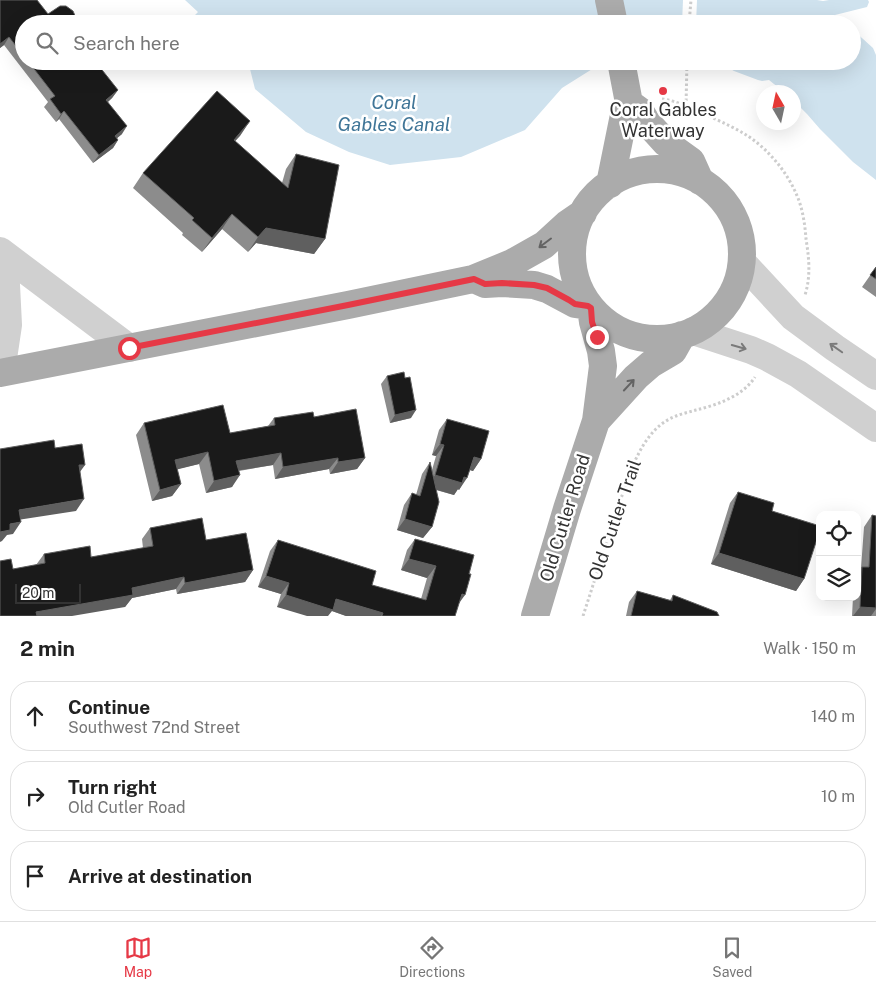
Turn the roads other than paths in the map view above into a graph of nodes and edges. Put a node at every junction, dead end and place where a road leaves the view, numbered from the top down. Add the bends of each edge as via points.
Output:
1 (609, 0) edge
2 (612, 15) edge
3 (624, 80) edge
4 (700, 181) junction
5 (610, 184) junction
6 (582, 213) junction
7 (0, 251) edge
8 (0, 262) edge
9 (742, 262) junction
10 (474, 279) junction
11 (590, 307) junction
12 (688, 333) junction
13 (129, 348) junction
14 (1, 372) edge
15 (876, 376) edge
16 (596, 421) junction
17 (876, 428) edge
18 (535, 616) edge

1 - 2 main road
3 - 4 main road via 646,121 666,143 692,161
3 - 5 main road via 624,115
4 - 5 main road via 666,170 648,170 628,174
4 - 9 main road via 726,204 735,220 741,237
5 - 6 main road
6 -> 10 main road via 544,245
6 - 11 main road via 573,238 572,265 580,291
7 - 13 street
8 - 14 street via 6,285 8,324
9 - 12 main road via 726,305 713,318
15 -> 9 street via 793,317
10 - 11 main road via 485,284 547,288 575,304
10 - 13 main road
11 - 12 main road via 605,322 629,335 665,339
11 - 16 main road, Old Cutler Road via 602,366
16 -> 12 main road, Old Cutler Road via 636,377 674,351
12 -> 17 street via 767,357 798,374
13 - 14 main road
16 - 18 main road, Old Cutler Road

